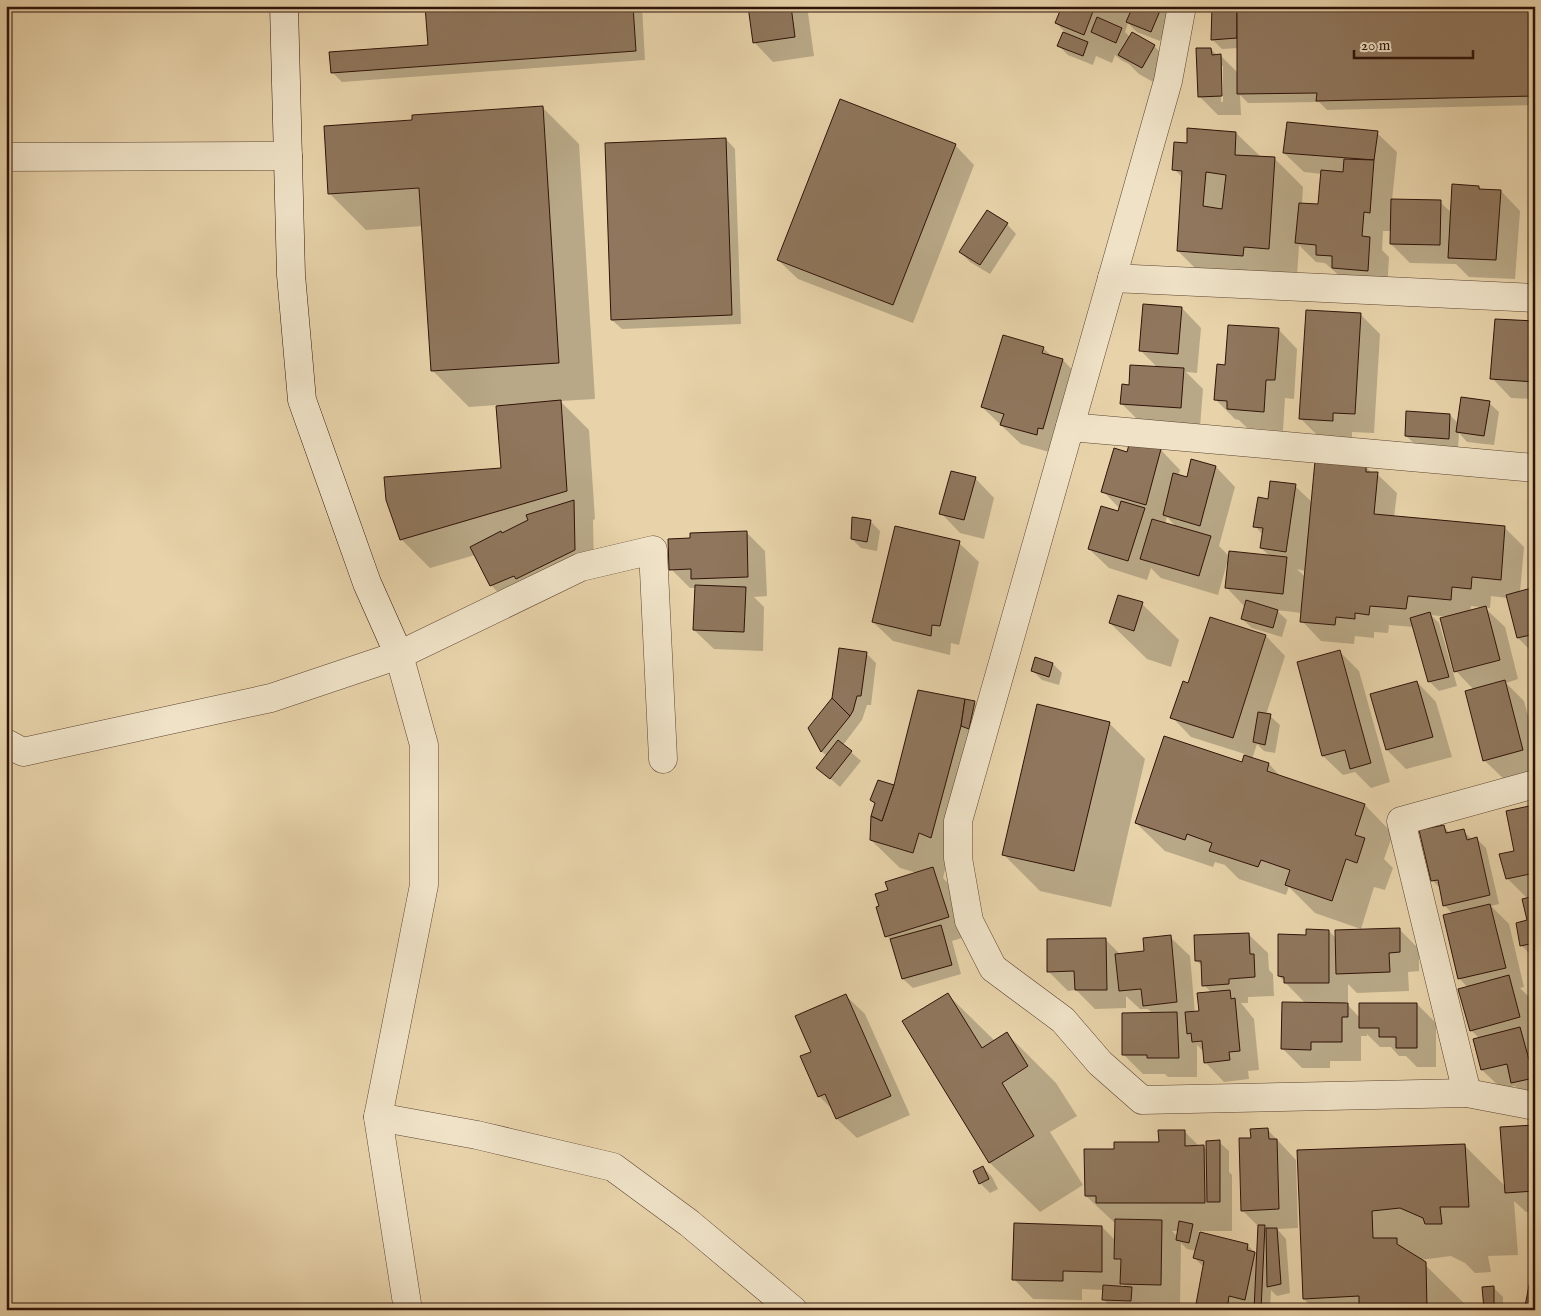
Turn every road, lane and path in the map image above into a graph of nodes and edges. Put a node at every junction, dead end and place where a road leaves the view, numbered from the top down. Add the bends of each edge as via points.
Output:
1 (284, 6) edge
2 (1182, 6) edge
3 (288, 156) junction
4 (6, 157) edge
5 (1112, 278) junction
6 (1535, 298) edge
7 (1070, 427) junction
8 (1535, 468) edge
9 (399, 655) junction
10 (6, 743) edge
11 (663, 760) dead end
12 (1535, 784) edge
13 (1467, 1092) junction
14 (1535, 1106) edge
15 (378, 1118) junction
16 (408, 1310) edge
17 (793, 1310) edge

1 - 3 street
2 - 5 street via 1168,81
3 - 4 street
3 - 9 street via 291,275 302,400 367,582
5 - 6 street
5 - 7 street
7 - 8 street
7 - 13 street via 958,821 958,858 968,921 993,968 1063,1020 1100,1063 1142,1100
9 - 10 street via 271,698 23,752
9 - 11 street via 581,567 653,550
9 - 15 street via 424,745 424,885
12 - 13 street via 1401,821
13 - 14 street
15 - 16 street
15 - 17 street via 477,1135 613,1167 689,1223

